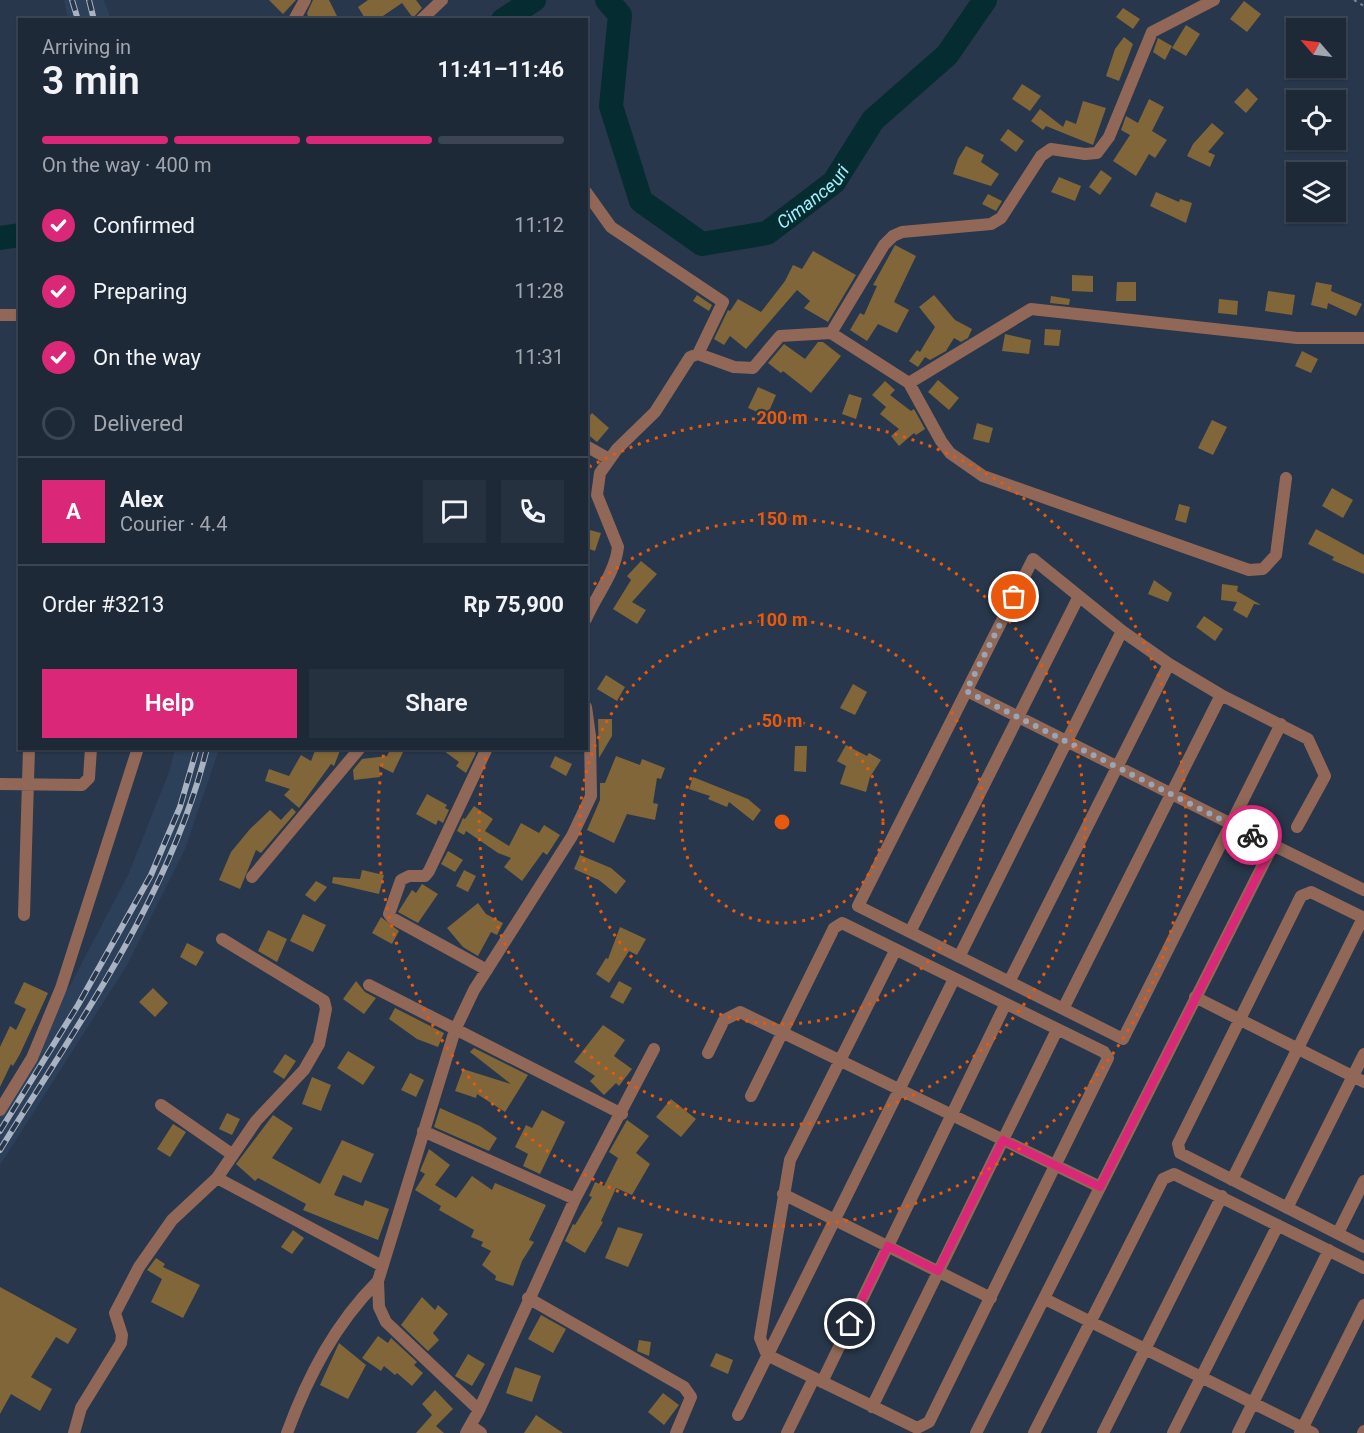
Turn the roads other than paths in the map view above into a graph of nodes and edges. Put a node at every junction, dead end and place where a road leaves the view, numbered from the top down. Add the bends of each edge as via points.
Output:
1 (305, 0) edge
2 (442, 0) edge
3 (1214, 0) edge
4 (295, 18) edge
5 (423, 18) edge
6 (588, 195) edge
7 (0, 315) edge
8 (18, 315) edge
9 (831, 333) junction
10 (1364, 338) edge
11 (698, 354) junction
12 (909, 383) junction
13 (588, 447) edge
14 (609, 459) junction
15 (1286, 478) dead end
16 (1079, 596) junction
17 (588, 616) edge
18 (1122, 631) junction
19 (1169, 664) junction
20 (966, 691) junction
21 (1221, 696) junction
22 (1018, 717) junction
23 (588, 721) edge
24 (1281, 724) junction
25 (1067, 742) junction
26 (29, 750) edge
27 (91, 750) edge
28 (137, 750) edge
29 (358, 750) edge
30 (486, 750) edge
31 (1117, 767) junction
32 (0, 784) edge
33 (27, 785) junction
34 (1172, 794) junction
35 (1231, 824) junction
36 (1298, 827) dead end
37 (1273, 845) junction
38 (252, 877) dead end
39 (1364, 890) edge
40 (24, 915) dead end
41 (1364, 918) edge
42 (910, 932) junction
43 (222, 939) dead end
44 (896, 951) junction
45 (959, 957) junction
46 (487, 970) junction
47 (954, 979) junction
48 (1009, 982) junction
49 (369, 985) dead end
50 (1195, 997) junction
51 (1005, 1005) junction
52 (1063, 1009) junction
53 (1239, 1020) junction
54 (455, 1030) junction
55 (1057, 1030) junction
56 (782, 1033) junction
57 (654, 1049) dead end
58 (1298, 1049) junction
59 (708, 1053) dead end
60 (1364, 1054) edge
61 (840, 1061) junction
62 (1358, 1079) edge
63 (899, 1089) junction
64 (751, 1096) dead end
65 (161, 1105) dead end
66 (0, 1110) edge
67 (622, 1114) junction
68 (951, 1115) junction
69 (423, 1131) junction
70 (1003, 1140) junction
71 (233, 1155) junction
72 (1056, 1166) junction
73 (217, 1178) junction
74 (1232, 1180) junction
75 (1364, 1180) edge
76 (1100, 1187) junction
77 (783, 1194) junction
78 (1222, 1196) junction
79 (575, 1198) junction
80 (1287, 1208) junction
81 (834, 1220) junction
82 (1278, 1225) junction
83 (1338, 1233) junction
84 (888, 1246) junction
85 (1364, 1246) edge
86 (1329, 1250) junction
87 (382, 1266) junction
88 (1364, 1268) edge
89 (938, 1271) junction
90 (378, 1281) junction
91 (528, 1298) junction
92 (992, 1298) junction
93 (1045, 1299) junction
94 (1364, 1305) edge
95 (1090, 1321) junction
96 (1145, 1349) junction
97 (767, 1355) junction
98 (1201, 1377) junction
99 (818, 1380) junction
100 (1253, 1403) junction
101 (872, 1407) junction
102 (479, 1410) junction
103 (738, 1415) dead end
104 (473, 1430) edge
105 (1305, 1431) edge
106 (74, 1433) edge
107 (287, 1433) edge
108 (676, 1433) edge
109 (787, 1433) edge
110 (976, 1433) edge
111 (1034, 1433) edge
112 (1103, 1433) edge
113 (1173, 1433) edge
114 (1238, 1433) edge

1 - 4 street
2 - 5 street
3 - 9 street via 1152,32 1109,137 1097,153 1051,149 1041,156 1001,218 991,224 893,236
6 - 11 street via 611,227 723,302
7 - 8 street
9 - 11 street via 780,336 753,368
9 - 12 street
10 - 12 street via 1297,338 1031,309
11 - 14 street via 687,361 650,417
12 - 15 street via 950,453 983,476 1249,570 1263,569 1276,555
13 - 14 street
14 - 17 street via 600,472 597,495 618,546 617,556
16 - 18 street
16 - 20 street via 1033,559
16 - 22 street
18 - 19 street
18 - 25 street
19 - 21 street
19 - 31 street
20 - 22 street
20 - 42 street via 858,906
21 - 24 street
21 - 34 street
22 - 25 street
22 - 42 street
23 - 46 street via 588,805
24 - 35 street
24 - 36 street via 1308,739 1325,776
25 - 31 street
25 - 45 street
26 - 33 street
27 - 33 street via 89,778 82,785
28 - 66 street via 61,988 32,1058
29 - 38 street
30 - 46 street via 429,871 425,876 401,880 389,914
31 - 34 street
31 - 48 street
32 - 33 street
33 - 40 street
34 - 35 street
34 - 52 street
35 - 37 street
35 - 52 street via 1123,1039
37 - 39 street
37 - 50 street
41 - 53 street via 1311,892 1301,896
41 - 58 street
42 - 45 street
43 - 71 street via 317,995 326,1009 319,1044 304,1070 256,1121
44 - 47 street
44 - 56 street via 838,924
44 - 61 street
45 - 48 street
46 - 54 street
47 - 51 street
47 - 63 street
48 - 52 street
49 - 54 street
50 - 53 street
50 - 76 street
51 - 55 street
51 - 68 street
53 - 58 street
53 - 74 street via 1178,1144 1180,1153
54 - 67 street
54 - 69 street
55 - 70 street
55 - 72 street via 1104,1052 1108,1058
56 - 59 street via 740,1012 724,1020
56 - 61 street
56 - 64 street
57 - 67 street
58 - 62 street
58 - 74 street
60 - 62 street
61 - 63 street
61 - 77 street via 790,1160
62 - 80 street
63 - 68 street
63 - 81 street
65 - 71 street
67 - 79 street
68 - 70 street
68 - 84 street
69 - 79 street
69 - 87 street
70 - 72 street
70 - 89 street
71 - 73 street
72 - 76 street
72 - 92 street
73 - 87 street
73 - 106 street via 172,1220 139,1267 115,1313 121,1343 84,1402
74 - 80 street
75 - 83 street
76 - 93 street
77 - 81 street
77 - 97 street via 760,1338
78 - 82 street
78 - 95 street via 1174,1174 1163,1179
78 - 96 street
79 - 91 street
80 - 83 street
81 - 84 street
81 - 97 street
82 - 86 street
82 - 98 street
83 - 85 street
84 - 89 street
84 - 99 street
86 - 88 street
86 - 100 street
87 - 90 street
89 - 92 street
89 - 101 street
90 - 102 street via 380,1307 386,1322
90 - 107 street via 359,1300 317,1363
91 - 102 street
91 - 108 street via 684,1387 691,1397
92 - 101 street via 929,1422 917,1428
93 - 95 street
93 - 110 street
94 - 105 street
95 - 96 street
95 - 111 street
96 - 98 street
96 - 112 street
97 - 99 street
97 - 103 street
98 - 100 street
98 - 113 street
99 - 101 street
99 - 109 street
100 - 105 street
100 - 114 street
102 - 104 street

